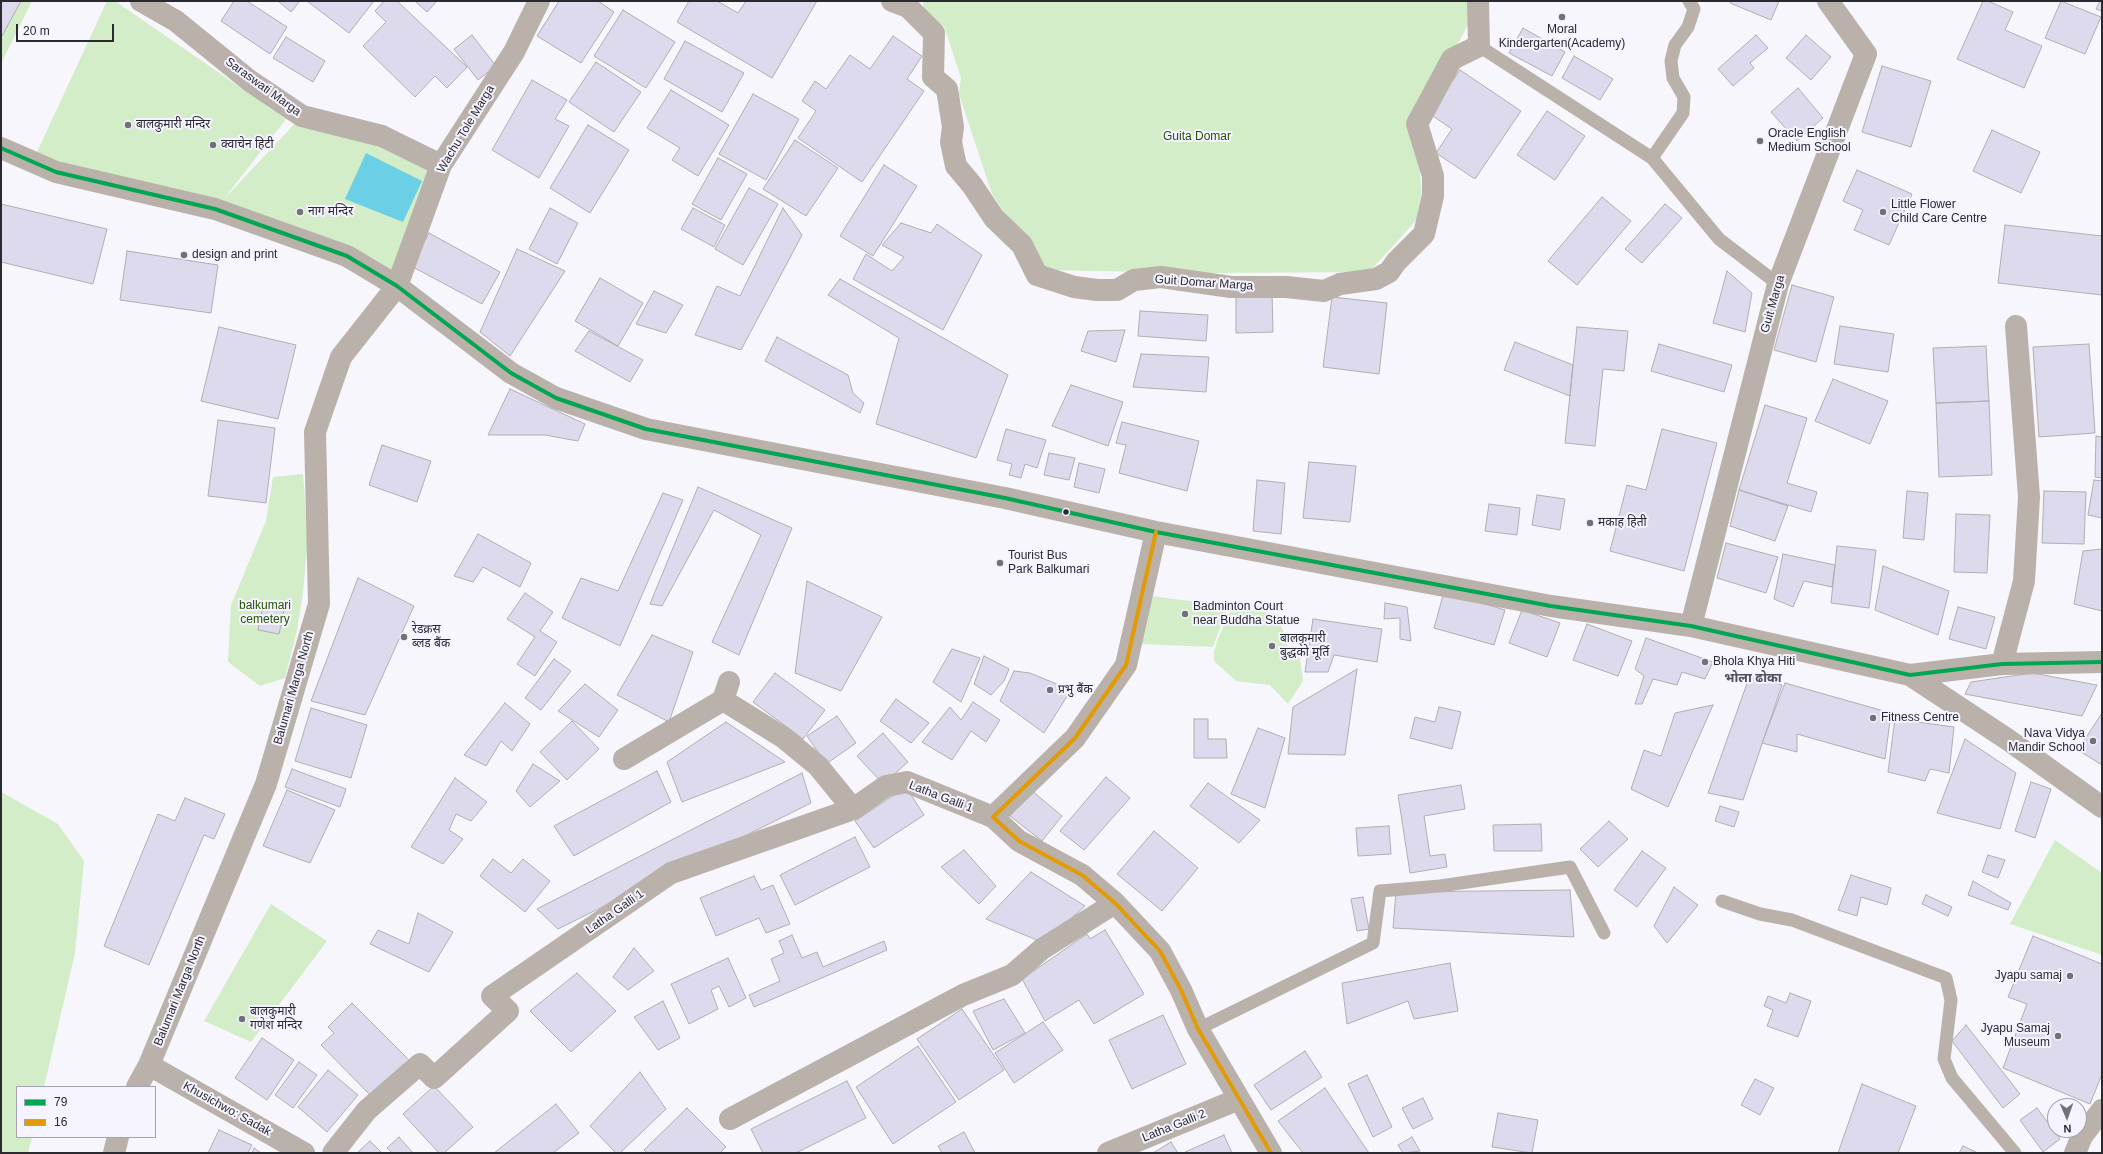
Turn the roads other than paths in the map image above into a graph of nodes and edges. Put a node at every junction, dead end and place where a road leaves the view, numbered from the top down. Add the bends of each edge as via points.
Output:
1 (141, 1) edge
2 (538, 1) edge
3 (892, 1) edge
4 (1478, 1) edge
5 (1689, 1) edge
6 (1828, 1) edge
7 (173, 11) edge
8 (1479, 46) junction
9 (1, 148) edge
10 (1652, 158) junction
11 (441, 165) junction
12 (1778, 284) junction
13 (397, 286) junction
14 (2016, 326) dead end
15 (1156, 532) junction
16 (1691, 626) junction
17 (2102, 662) edge
18 (2002, 664) junction
19 (1910, 675) junction
20 (624, 759) dead end
21 (2102, 807) edge
22 (853, 809) junction
23 (993, 817) junction
24 (1722, 901) dead end
25 (1115, 903) junction
26 (1604, 933) dead end
27 (1198, 1029) junction
28 (150, 1066) junction
29 (138, 1086) edge
30 (1239, 1099) junction
31 (2102, 1110) edge
32 (730, 1119) dead end
33 (118, 1138) edge
34 (114, 1153) edge
35 (304, 1153) edge
36 (334, 1153) edge
37 (1108, 1153) edge
38 (1271, 1153) edge
39 (2015, 1153) edge
40 (2076, 1153) edge

1 - 7 street, Saraswati Marga
2 - 11 street, Wachu Tole Marga via 514,52
3 - 8 street, Guit Domar Marga via 908,7 934,33 933,77 947,89 953,127 951,142 956,166 994,218 1022,245 1036,275 1074,288 1097,290 1117,290 1134,280 1161,277 1231,287 1286,287 1324,291 1340,284 1376,279 1390,272 1396,262 1424,234 1433,196 1433,176 1417,124 1452,59
4 - 8 street
5 - 10 lane via 1694,9 1688,27 1675,45 1671,61 1673,78 1684,97 1683,113
6 - 12 street, Guit Marga via 1866,54
7 - 11 street, Saraswati Marga via 250,81 302,116 382,136
8 - 10 lane
9 - 13 street via 56,172 215,208 347,256
10 - 12 lane via 1719,239
11 - 13 street, Wachu Tole Marga
12 - 16 street, Guit Marga
13 - 15 street via 511,372 556,398 646,429 1005,498
13 - 28 street, Balumari Marga North via 341,357 315,432 319,604 266,784
14 - 18 street via 2029,497 2024,581
15 - 16 street via 1550,606
15 - 23 street via 1126,665 1075,738
16 - 19 street
17 - 18 street
18 - 19 street
19 - 21 street via 2007,739
20 - 22 street via 726,691 818,766
22 - 23 street, Latha Galli 1 via 886,786 907,782
22 - 36 street, Latha Galli 1 via 671,873 492,996 508,1011 434,1078 420,1064 367,1110
23 - 25 street via 1019,841 1082,876
24 - 39 lane via 1760,914 1792,920 1946,978 1951,1000 1944,1059 1952,1078
25 - 27 street via 1160,951
25 - 32 street via 1042,949 1012,975 963,995
26 - 27 lane via 1570,867 1440,886 1380,891 1373,943
27 - 30 street
28 - 29 street, Balumari Marga North
28 - 35 street, Khusichwo: Sadak
30 - 37 street, Latha Galli 2
30 - 38 street
31 - 40 street via 2082,1136
33 - 34 street

